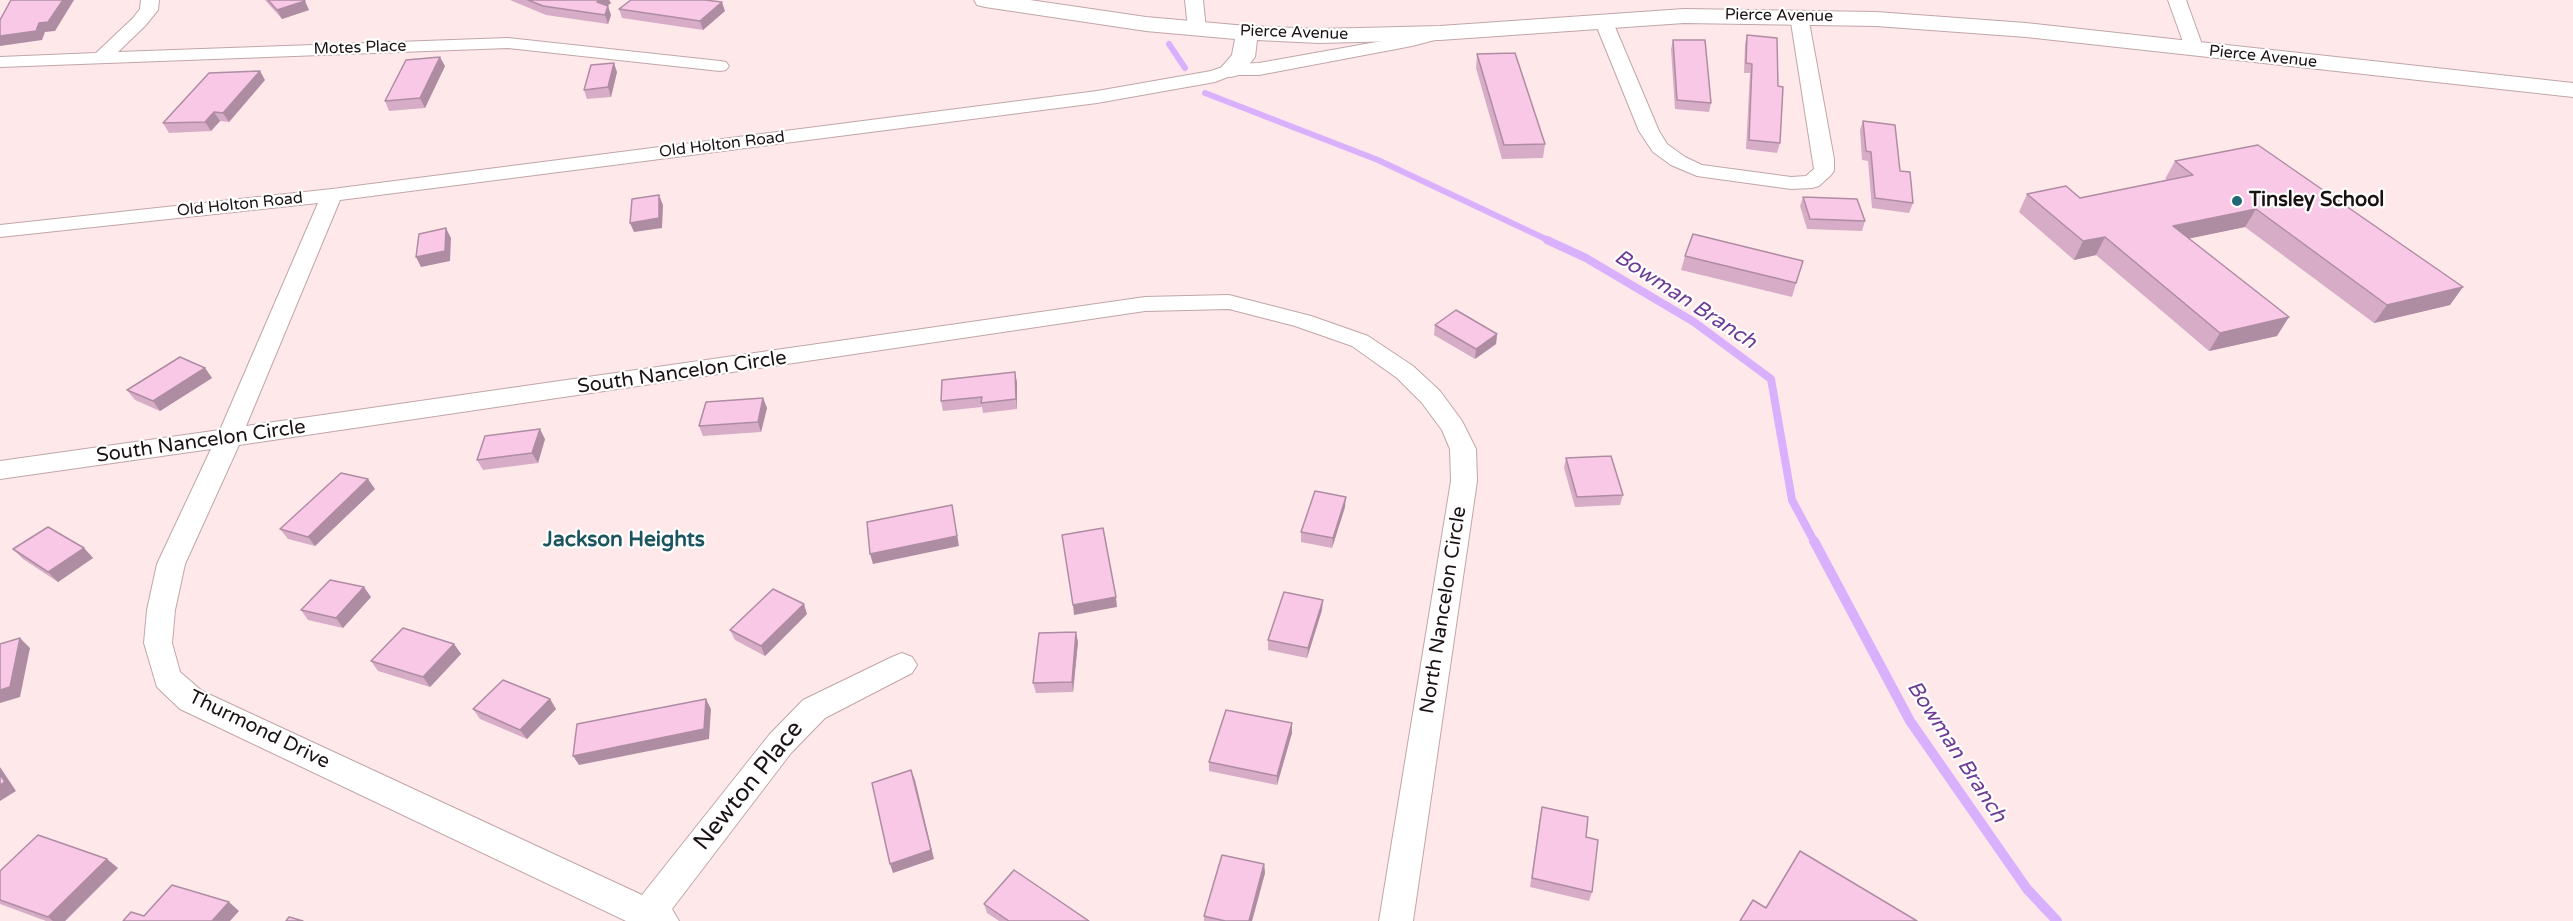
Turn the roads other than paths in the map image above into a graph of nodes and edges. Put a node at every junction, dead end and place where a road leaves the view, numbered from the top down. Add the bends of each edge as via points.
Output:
1 (150, 0) edge
2 (985, 0) edge
3 (1194, 0) edge
4 (2177, 0) edge
5 (1799, 16) junction
6 (1602, 21) junction
7 (1197, 29) junction
8 (1247, 33) junction
9 (1440, 33) junction
10 (2195, 50) junction
11 (102, 57) junction
12 (0, 62) edge
13 (720, 66) dead end
14 (1231, 69) junction
15 (2573, 90) edge
16 (332, 195) junction
17 (0, 231) edge
18 (1360, 341) joint
19 (229, 438) junction
20 (0, 470) edge
21 (902, 665) dead end
22 (655, 917) edge
23 (1396, 921) edge

1 - 11 street via 140,22
2 - 7 main road, Pierce Avenue
3 - 7 street
4 - 10 street
5 - 6 main road, Pierce Avenue
5 - 6 street via 1824,171 1812,182 1791,183 1697,170 1660,147 1649,131
5 - 10 main road, Pierce Avenue via 1943,22
6 - 9 main road, Pierce Avenue
7 - 8 main road, Pierce Avenue
8 - 9 main road, Pierce Avenue
8 - 14 main road via 1243,57
9 - 14 street, Old Holton Road via 1259,69
10 - 15 main road, Pierce Avenue
11 - 12 street, Motes Place
11 - 13 street, Motes Place via 508,43
14 - 16 street, Old Holton Road via 1215,76 1085,99
16 - 17 street, Old Holton Road
16 - 19 street, Thurmond Drive
18 - 19 street, South Nancelon Circle via 1229,302 1145,304
18 - 23 street, North Nancelon Circle via 1405,372 1431,397 1453,427 1463,449 1464,481
19 - 20 street, South Nancelon Circle
19 - 22 street, Thurmond Drive via 171,564 158,643 166,678 191,700
21 - 22 street, Newton Place via 814,709 780,744

